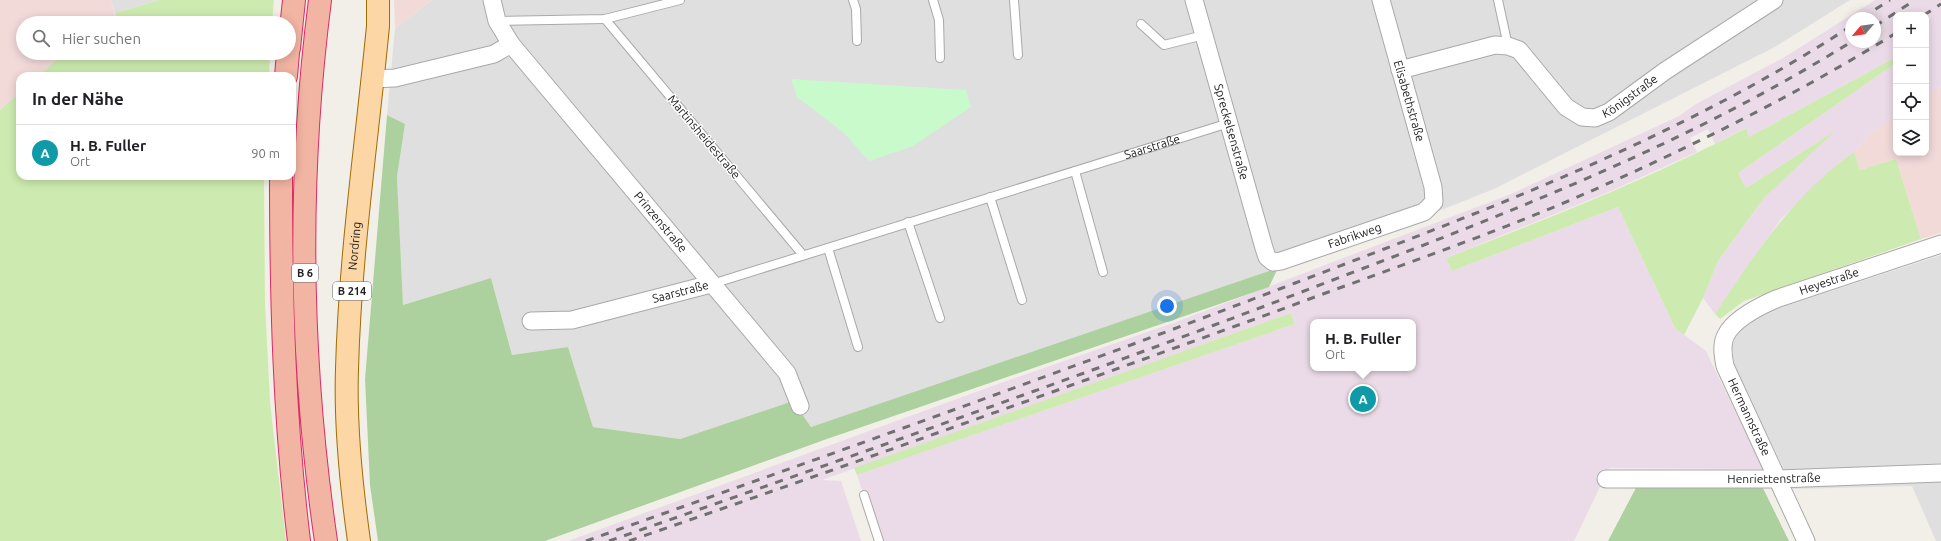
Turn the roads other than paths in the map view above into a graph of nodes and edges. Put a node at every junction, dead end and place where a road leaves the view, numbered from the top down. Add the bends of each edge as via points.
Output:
1 (294, 0) edge
2 (378, 0) edge
3 (492, 0) edge
4 (680, 0) edge
5 (854, 0) edge
6 (933, 0) edge
7 (1014, 0) edge
8 (1194, 0) edge
9 (1381, 0) edge
10 (1498, 0) edge
11 (1774, 0) edge
12 (320, 2) edge
13 (292, 16) edge
14 (604, 19) junction
15 (498, 21) junction
16 (1140, 24) dead end
17 (1204, 35) junction
18 (858, 41) dead end
19 (511, 44) junction
20 (1508, 46) junction
21 (1018, 55) dead end
22 (940, 58) dead end
23 (287, 60) edge
24 (1400, 70) junction
25 (286, 72) edge
26 (372, 79) junction
27 (1229, 123) junction
28 (1075, 171) junction
29 (280, 180) edge
30 (990, 197) junction
31 (1434, 202) joint
32 (908, 222) junction
33 (1941, 244) edge
34 (828, 248) junction
35 (803, 255) junction
36 (1273, 262) joint
37 (1103, 272) dead end
38 (711, 284) junction
39 (1022, 300) dead end
40 (940, 318) dead end
41 (531, 321) dead end
42 (1725, 335) joint
43 (858, 347) dead end
44 (800, 406) dead end
45 (1941, 473) edge
46 (1606, 479) dead end
47 (1777, 479) junction
48 (864, 495) dead end
49 (300, 541) edge
50 (326, 541) edge
51 (358, 541) edge
52 (879, 541) edge
53 (1806, 541) edge

1 - 13 highway
2 - 26 main road, Nordring / B 214
3 - 15 street, Prinzenstraße
4 - 14 lane
5 - 18 lane
6 - 22 lane via 939,20
7 - 21 lane
8 - 17 street, Spreckelsenstraße
9 - 24 street, Elisabethstraße
10 - 20 lane
11 - 20 street, Königstraße via 1665,71 1609,112 1594,118 1582,117 1566,107 1519,50
12 - 50 highway, B 6 via 311,96 304,256 312,424
14 - 15 lane
14 - 35 lane, Martinsheidestraße
15 - 19 street, Prinzenstraße
16 - 17 lane via 1164,45
17 - 27 street, Spreckelsenstraße
19 - 26 street via 494,54 395,78
19 - 38 street, Prinzenstraße
20 - 24 street via 1495,45
23 - 25 highway
24 - 31 street, Elisabethstraße via 1434,187
26 - 51 main road, Nordring / B 214 via 347,370 349,459
27 - 28 lane, Saarstraße
27 - 36 street, Spreckelsenstraße via 1264,248 1267,257
28 - 30 lane, Saarstraße
28 - 37 lane
29 - 49 highway, B 6 via 282,350 287,435
30 - 32 lane, Saarstraße
30 - 39 lane
31 - 36 street, Fabrikweg via 1424,212
32 - 34 lane, Saarstraße
32 - 40 lane
33 - 42 street, Heyestraße via 1776,299 1739,320
34 - 35 lane, Saarstraße
34 - 43 lane
35 - 38 lane, Saarstraße
38 - 41 street, Saarstraße via 572,320
38 - 44 street, Prinzenstraße via 787,373
42 - 47 street, Hermannstraße via 1722,350 1725,366
45 - 47 street, Henriettenstraße
46 - 47 street, Henriettenstraße
47 - 53 street, Hermannstraße
48 - 52 lane

